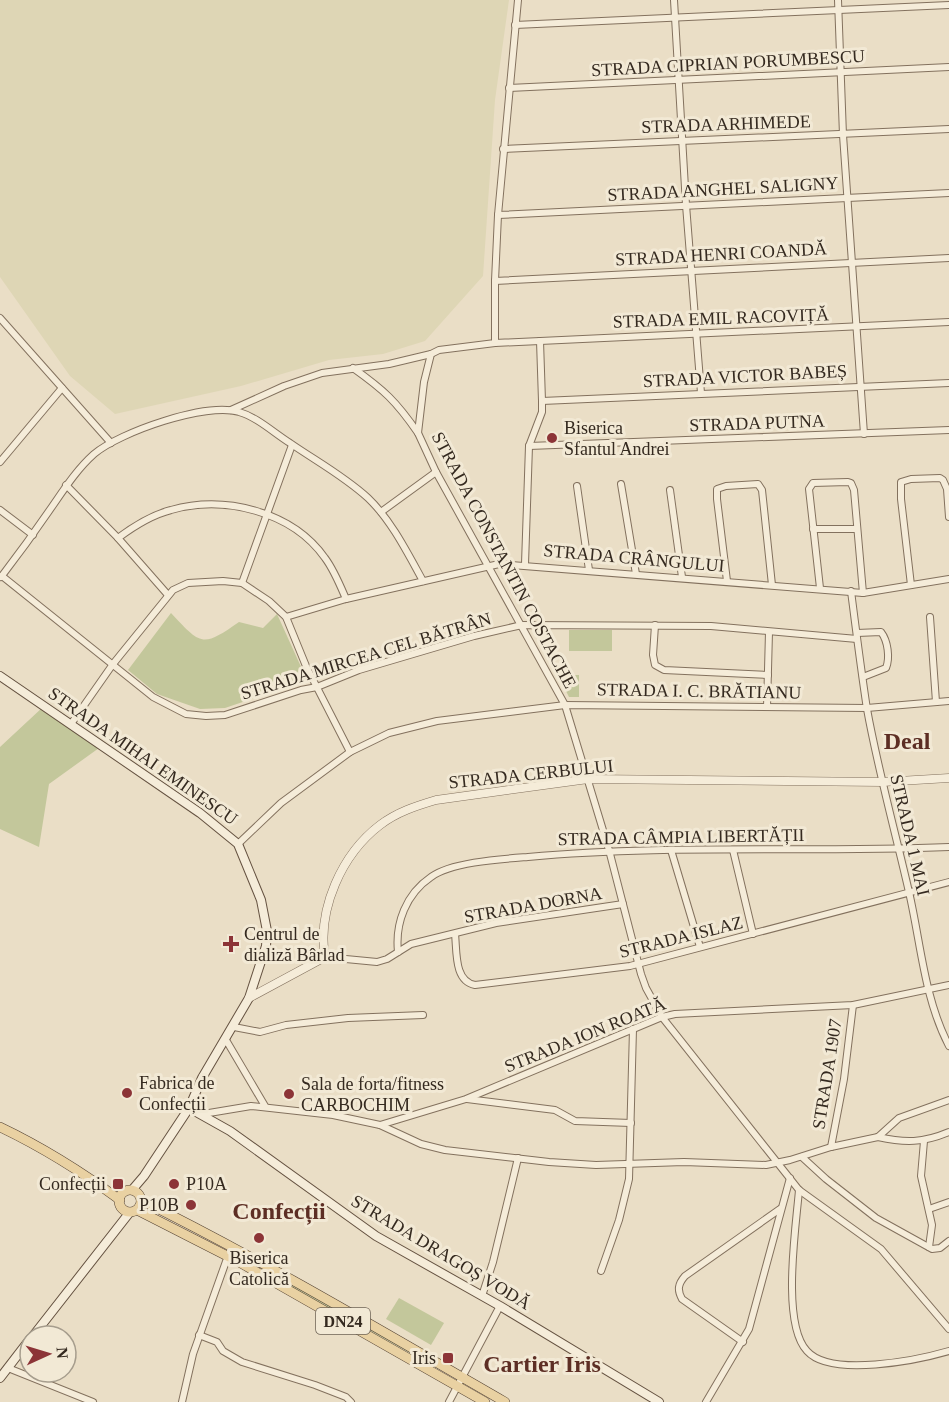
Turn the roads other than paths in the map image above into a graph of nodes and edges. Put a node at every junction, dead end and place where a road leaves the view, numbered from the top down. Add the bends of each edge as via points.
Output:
1 (518, 0) edge
2 (675, 0) edge
3 (838, 0) edge
4 (949, 5) edge
5 (839, 10) junction
6 (675, 17) junction
7 (515, 25) junction
8 (949, 67) edge
9 (841, 73) junction
10 (679, 80) junction
11 (509, 88) junction
12 (949, 129) edge
13 (843, 135) junction
14 (683, 141) junction
15 (503, 149) junction
16 (949, 193) edge
17 (848, 198) junction
18 (686, 205) junction
19 (498, 215) junction
20 (949, 258) edge
21 (853, 263) junction
22 (692, 270) junction
23 (495, 281) junction
24 (1, 321) edge
25 (949, 322) edge
26 (857, 327) junction
27 (697, 334) junction
28 (540, 341) junction
29 (495, 344) junction
30 (431, 354) junction
31 (353, 368) junction
32 (949, 383) edge
33 (861, 386) junction
34 (62, 388) junction
35 (700, 393) junction
36 (543, 401) junction
37 (230, 410) junction
38 (949, 430) edge
39 (418, 433) junction
40 (864, 434) junction
41 (111, 443) junction
42 (292, 445) junction
43 (530, 446) junction
44 (0, 462) edge
45 (436, 472) junction
46 (621, 484) dead end
47 (66, 485) junction
48 (577, 486) dead end
49 (670, 490) dead end
50 (0, 510) edge
51 (381, 512) junction
52 (266, 514) junction
53 (949, 517) edge
54 (813, 529) junction
55 (857, 529) junction
56 (33, 535) junction
57 (118, 538) junction
58 (525, 564) junction
59 (489, 566) junction
60 (589, 570) junction
61 (636, 574) junction
62 (1, 577) edge
63 (682, 577) junction
64 (949, 579) edge
65 (423, 581) junction
66 (727, 581) junction
67 (242, 583) junction
68 (772, 585) junction
69 (911, 585) junction
70 (820, 588) junction
71 (851, 591) junction
72 (863, 592) junction
73 (168, 595) junction
74 (346, 598) junction
75 (286, 617) junction
76 (930, 617) dead end
77 (522, 625) junction
78 (655, 625) junction
79 (769, 632) junction
80 (857, 636) junction
81 (113, 664) junction
82 (768, 675) junction
83 (0, 676) edge
84 (863, 676) junction
85 (317, 687) junction
86 (949, 701) edge
87 (936, 702) junction
88 (565, 705) junction
89 (767, 707) junction
90 (867, 708) junction
91 (71, 724) junction
92 (350, 752) junction
93 (949, 778) edge
94 (588, 779) junction
95 (882, 782) junction
96 (238, 844) junction
97 (949, 847) edge
98 (898, 849) junction
99 (609, 850) junction
100 (671, 850) junction
101 (733, 850) junction
102 (949, 882) edge
103 (909, 893) junction
104 (623, 904) junction
105 (455, 934) junction
106 (753, 934) junction
107 (700, 947) junction
108 (398, 952) junction
109 (325, 957) junction
110 (639, 964) junction
111 (949, 985) edge
112 (928, 990) junction
113 (249, 998) junction
114 (853, 1005) junction
115 (423, 1015) dead end
116 (662, 1017) junction
117 (234, 1027) junction
118 (633, 1029) junction
119 (226, 1040) junction
120 (949, 1046) edge
121 (466, 1099) junction
122 (949, 1100) edge
123 (265, 1106) junction
124 (189, 1108) junction
125 (203, 1114) junction
126 (631, 1123) junction
127 (380, 1125) junction
128 (0, 1127) edge
129 (949, 1132) edge
130 (878, 1137) junction
131 (924, 1141) junction
132 (831, 1147) junction
133 (802, 1156) junction
134 (518, 1158) junction
135 (779, 1163) junction
136 (631, 1164) junction
137 (790, 1178) junction
138 (799, 1190) junction
139 (131, 1201) junction
140 (949, 1202) edge
141 (780, 1209) junction
142 (929, 1209) junction
143 (949, 1241) edge
144 (929, 1248) junction
145 (230, 1251) junction
146 (602, 1271) dead end
147 (482, 1296) junction
148 (500, 1306) junction
149 (42, 1324) edge
150 (949, 1329) edge
151 (200, 1335) junction
152 (743, 1342) junction
153 (949, 1351) edge
154 (18, 1355) edge
155 (8, 1368) junction
156 (0, 1378) edge
157 (460, 1382) junction
158 (93, 1402) edge
159 (182, 1402) edge
160 (351, 1402) edge
161 (449, 1402) edge
162 (485, 1402) edge
163 (506, 1402) edge
164 (659, 1402) edge
165 (706, 1402) edge

1 - 7 street
2 - 6 street
3 - 5 street
4 - 5 street
5 - 6 street
5 - 9 street
6 - 7 street
6 - 10 street
7 - 11 street
8 - 9 street, STRADA CIPRIAN PORUMBESCU
9 - 10 street, STRADA CIPRIAN PORUMBESCU
9 - 13 street
10 - 11 street, STRADA CIPRIAN PORUMBESCU
10 - 14 street
11 - 15 street
12 - 13 street, STRADA ARHIMEDE
13 - 14 street, STRADA ARHIMEDE
13 - 17 street
14 - 15 street, STRADA ARHIMEDE
14 - 18 street
15 - 19 street
16 - 17 street, STRADA ANGHEL SALIGNY
17 - 18 street, STRADA ANGHEL SALIGNY
17 - 21 street
18 - 19 street, STRADA ANGHEL SALIGNY
18 - 22 street
19 - 23 street
20 - 21 street, STRADA HENRI COANDĂ
21 - 22 street, STRADA HENRI COANDĂ
21 - 26 street
22 - 23 street, STRADA HENRI COANDĂ
22 - 27 street
23 - 29 street
24 - 34 street
25 - 26 street, STRADA EMIL RACOVIȚĂ
26 - 27 street, STRADA EMIL RACOVIȚĂ
26 - 33 street
27 - 28 street, STRADA EMIL RACOVIȚĂ
27 - 35 street
28 - 29 street, STRADA EMIL RACOVIȚĂ
28 - 36 street
29 - 30 street
30 - 31 street
30 - 39 street, STRADA CONSTANTIN COSTACHE
31 - 37 street via 312,376
31 - 39 street via 387,392
32 - 33 street, STRADA VICTOR BABEȘ
33 - 35 street, STRADA VICTOR BABEȘ
33 - 40 street
34 - 41 street
34 - 44 street
35 - 36 street, STRADA VICTOR BABEȘ
36 - 43 street
37 - 41 street via 169,419
37 - 42 street via 241,412
38 - 40 street, STRADA PUTNA
39 - 45 street, STRADA CONSTANTIN COSTACHE
40 - 43 street, STRADA PUTNA
41 - 47 street via 87,461
42 - 51 street via 347,480
42 - 52 street
43 - 58 street
45 - 51 street
45 - 59 street, STRADA CONSTANTIN COSTACHE
46 - 61 street
47 - 56 street
47 - 57 street
48 - 60 street
49 - 63 street
50 - 56 street
51 - 65 street
52 - 57 street via 244,507 186,507 151,517
52 - 67 street
52 - 74 street via 298,533 324,556
53 - 69 street via 943,480 902,482
54 - 55 street
54 - 55 street via 810,486 848,482 854,490
54 - 70 street
55 - 72 street
56 - 62 street
57 - 73 street
58 - 59 street, STRADA CRÂNGULUI
58 - 60 street, STRADA CRÂNGULUI
59 - 65 street, STRADA CRÂNGULUI
59 - 77 street, STRADA CONSTANTIN COSTACHE
60 - 61 street, STRADA CRÂNGULUI
61 - 63 street, STRADA CRÂNGULUI
62 - 81 street, STRADA MIRCEA CEL BĂTRÂN
63 - 66 street, STRADA CRÂNGULUI
64 - 69 street, STRADA CRÂNGULUI
65 - 74 street, STRADA CRÂNGULUI
66 - 68 street, STRADA CRÂNGULUI
66 - 68 street via 717,489 758,484 762,490
67 - 73 street via 188,583
67 - 75 street via 269,600
68 - 70 street, STRADA CRÂNGULUI
69 - 72 street, STRADA CRÂNGULUI
70 - 71 street, STRADA CRÂNGULUI
71 - 72 street, STRADA CRÂNGULUI
71 - 80 street, STRADA 1 MAI
73 - 81 street
74 - 75 street, STRADA CRÂNGULUI
75 - 85 street
76 - 87 street
77 - 78 street, STRADA MIRCEA CEL BĂTRÂN
77 - 85 street, STRADA MIRCEA CEL BĂTRÂN via 359,670
77 - 88 street, STRADA CONSTANTIN COSTACHE
78 - 79 street, STRADA MIRCEA CEL BĂTRÂN
78 - 82 street via 653,661 658,668
79 - 80 street, STRADA MIRCEA CEL BĂTRÂN
79 - 82 street
80 - 84 street, STRADA 1 MAI
80 - 84 street, STRADA MIRCEA CEL BĂTRÂN via 881,632 886,642 886,668
81 - 85 street, STRADA MIRCEA CEL BĂTRÂN via 153,697 186,714 225,715
81 - 91 street
82 - 89 street
83 - 91 main road, STRADA MIHAI EMINESCU
84 - 90 street, STRADA 1 MAI
85 - 92 street
86 - 87 street, STRADA I. C. BRĂTIANU
87 - 90 street, STRADA I. C. BRĂTIANU
88 - 89 street, STRADA I. C. BRĂTIANU
88 - 92 street, STRADA I. C. BRĂTIANU via 437,721 384,735
88 - 94 street, STRADA CONSTANTIN COSTACHE
89 - 90 street, STRADA I. C. BRĂTIANU
90 - 95 street, STRADA 1 MAI
91 - 96 main road, STRADA MIHAI EMINESCU via 200,813
92 - 96 street, STRADA I. C. BRĂTIANU via 281,803
93 - 95 street, STRADA CERBULUI
94 - 95 street, STRADA CERBULUI
94 - 99 street, STRADA CONSTANTIN COSTACHE
94 - 109 street, STRADA CERBULUI via 436,800 411,807 381,825 360,845 338,879 324,926
95 - 98 street, STRADA 1 MAI
96 - 113 main road, STRADA MIHAI EMINESCU via 261,900 267,931 262,963
97 - 98 street, STRADA CÂMPIA LIBERTĂȚII
98 - 101 street, STRADA CÂMPIA LIBERTĂȚII
98 - 103 street, STRADA 1 MAI
99 - 100 street, STRADA CÂMPIA LIBERTĂȚII
99 - 104 street, STRADA CONSTANTIN COSTACHE
99 - 108 street, STRADA CÂMPIA LIBERTĂȚII via 467,864 432,876 404,909 397,937
100 - 101 street, STRADA CÂMPIA LIBERTĂȚII
100 - 107 street
101 - 106 street
102 - 103 street, STRADA ISLAZ
103 - 106 street, STRADA ISLAZ
103 - 112 street, STRADA 1 MAI
104 - 105 street, STRADA DORNA via 496,923
104 - 110 street, STRADA CONSTANTIN COSTACHE
105 - 108 street, STRADA DORNA via 411,944
105 - 110 street, STRADA ISLAZ via 461,977 475,986
106 - 107 street, STRADA ISLAZ
107 - 110 street, STRADA ISLAZ
108 - 109 street, STRADA DORNA via 377,962
109 - 113 street
110 - 116 street, STRADA CONSTANTIN COSTACHE via 646,988
111 - 112 street, STRADA ION ROATĂ
112 - 114 street, STRADA ION ROATĂ
112 - 120 street, STRADA 1 MAI
113 - 117 main road, STRADA MIHAI EMINESCU
114 - 116 street, STRADA ION ROATĂ
114 - 132 street, STRADA 1907
115 - 117 street via 348,1018 260,1032
116 - 118 street, STRADA ION ROATĂ
116 - 135 street, STRADA CONSTANTIN COSTACHE
117 - 119 main road, STRADA MIHAI EMINESCU
118 - 121 street, STRADA ION ROATĂ
118 - 126 street
119 - 123 street
119 - 124 main road, STRADA MIHAI EMINESCU
121 - 126 street via 555,1110 575,1121
121 - 127 street, STRADA ION ROATĂ
122 - 130 street via 899,1118
123 - 125 street
123 - 127 street via 333,1114
124 - 125 main road, STRADA DRAGOȘ VODĂ
124 - 139 main road
125 - 147 main road, STRADA DRAGOȘ VODĂ via 376,1236
126 - 136 street
127 - 134 street via 430,1147
128 - 139 main road, DN24
129 - 131 street
130 - 131 street
130 - 132 street
131 - 142 street via 921,1176
132 - 133 street
133 - 135 street
133 - 144 street via 876,1218
134 - 136 street via 571,1164
134 - 147 street
135 - 136 street
135 - 137 street, STRADA CONSTANTIN COSTACHE
136 - 146 street via 627,1194
137 - 138 street, STRADA CONSTANTIN COSTACHE
137 - 141 street
138 - 150 street, STRADA CONSTANTIN COSTACHE via 881,1249
138 - 153 street via 792,1301 796,1331 807,1352 827,1362 856,1365
139 - 145 main road, DN24
139 - 149 main road via 119,1224
140 - 142 street
141 - 152 street
141 - 152 street via 685,1276 678,1287 682,1299
142 - 144 street
143 - 144 street via 936,1249
145 - 151 street
145 - 157 main road, DN24 via 338,1304
147 - 148 main road, STRADA DRAGOȘ VODĂ
148 - 157 street
148 - 164 main road, STRADA DRAGOȘ VODĂ
151 - 159 street
151 - 160 street via 217,1342 223,1351 242,1362 315,1385
152 - 165 street
154 - 155 main road
155 - 156 main road
155 - 158 street
157 - 161 street
157 - 162 main road, DN24
157 - 163 main road, DN24

